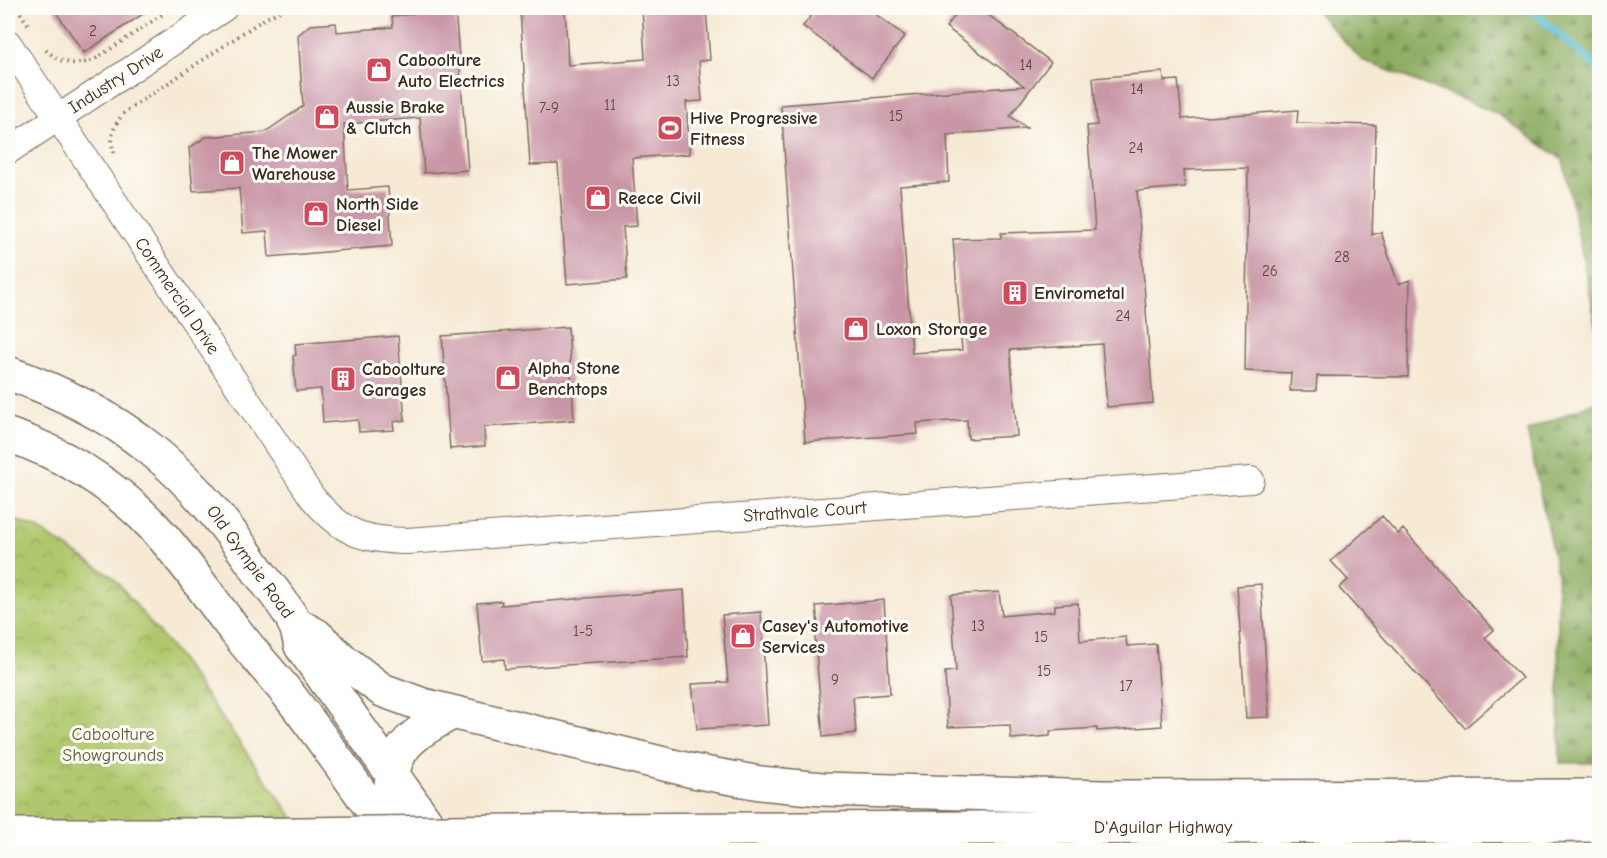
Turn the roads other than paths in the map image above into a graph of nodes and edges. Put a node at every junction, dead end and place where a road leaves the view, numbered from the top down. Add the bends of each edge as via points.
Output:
1 (224, 8) edge
2 (8, 43) edge
3 (57, 118) junction
4 (8, 151) edge
5 (8, 373) edge
6 (8, 435) edge
7 (1251, 480) dead end
8 (360, 536) joint
9 (294, 623) junction
10 (451, 713) junction
11 (392, 773) junction
12 (1599, 796) edge
13 (1599, 825) edge
14 (8, 835) edge
15 (399, 849) edge
16 (446, 850) edge

1 - 3 street, Industry Drive
2 - 3 street, Commercial Drive
3 - 4 street, Industry Drive
3 - 8 street, Commercial Drive via 312,497 325,513
5 - 9 main road, Old Gympie Road via 108,418 152,448 214,510
6 - 15 main road via 90,474 153,526 293,700
7 - 8 street, Strathvale Court via 407,541
9 - 10 main road via 316,635 382,690
9 - 11 main road, Old Gympie Road via 301,646
10 - 11 main road via 402,749
10 - 12 main road via 693,771 822,789 1102,797
11 - 15 main road via 392,810
11 - 16 main road, Old Gympie Road
13 - 14 main road, D'Aguilar Highway, bridge

